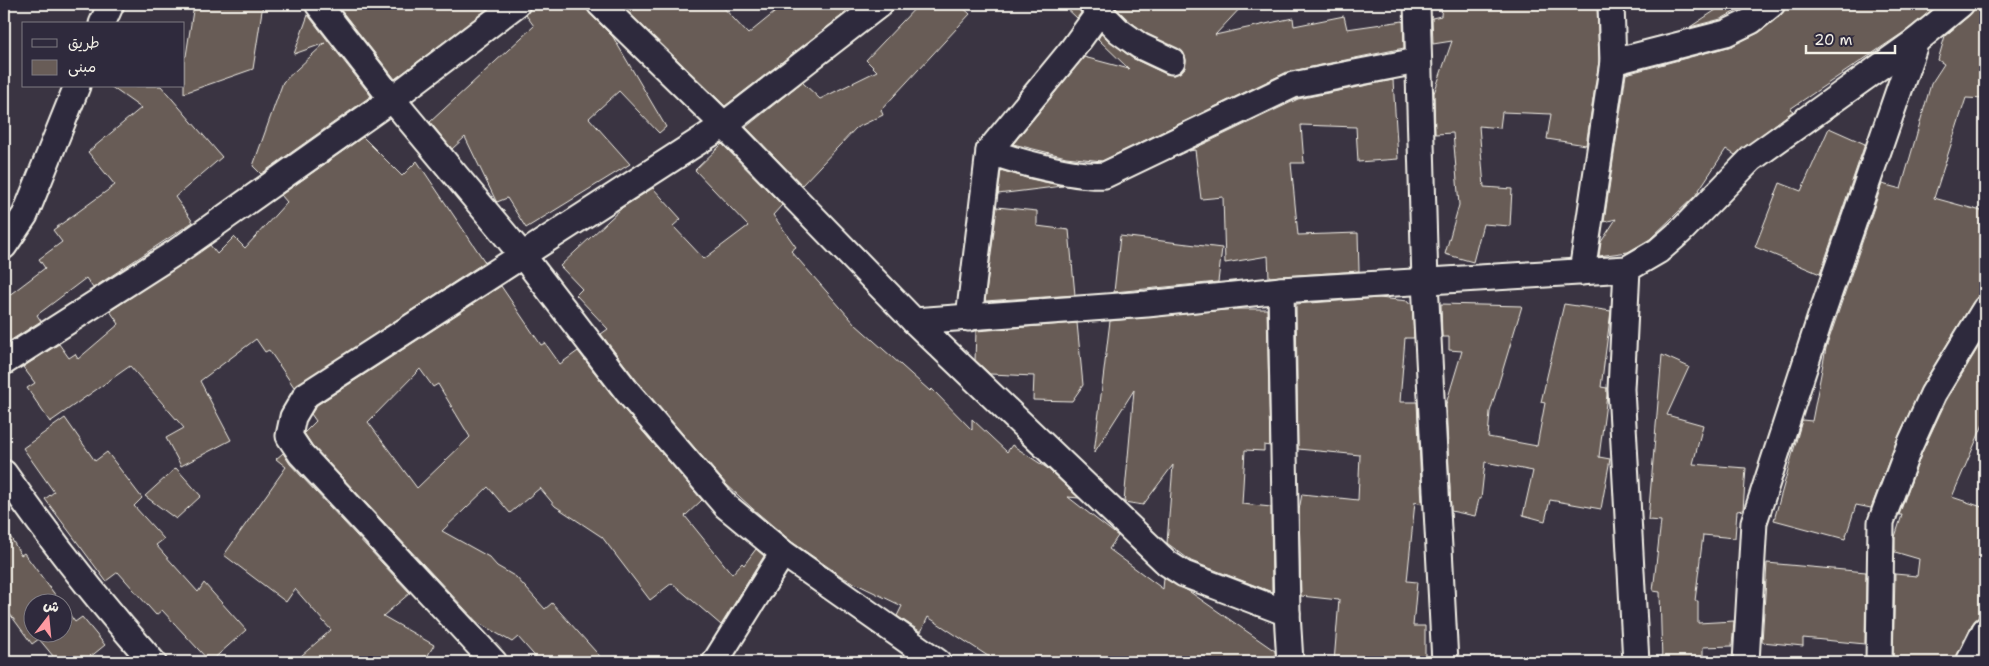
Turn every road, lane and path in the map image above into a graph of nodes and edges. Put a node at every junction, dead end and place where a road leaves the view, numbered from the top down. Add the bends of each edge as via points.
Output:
1 (111, 4) edge
2 (318, 4) edge
3 (517, 4) edge
4 (600, 4) edge
5 (880, 4) edge
6 (1417, 4) edge
7 (1612, 4) edge
8 (1772, 4) edge
9 (1961, 4) edge
10 (1096, 8) edge
11 (103, 22) edge
12 (1916, 41) junction
13 (1172, 61) dead end
14 (1418, 61) junction
15 (1613, 62) junction
16 (76, 88) edge
17 (392, 99) junction
18 (724, 124) junction
19 (988, 151) junction
20 (4, 246) edge
21 (523, 256) junction
22 (1627, 269) junction
23 (1582, 272) junction
24 (1425, 282) junction
25 (1281, 290) junction
26 (1985, 309) edge
27 (969, 318) junction
28 (914, 321) junction
29 (4, 362) edge
30 (4, 473) edge
31 (783, 553) junction
32 (1287, 613) junction
33 (1985, 630) edge
34 (153, 662) edge
35 (494, 662) edge
36 (715, 662) edge
37 (938, 662) edge
38 (1290, 662) edge
39 (1445, 662) edge
40 (1636, 662) edge
41 (1746, 662) edge
42 (1878, 662) edge
43 (1969, 662) edge

1 - 11 street
2 - 17 street
3 - 17 street
4 - 18 street
5 - 18 street
6 - 14 street
7 - 15 street
8 - 15 street via 1751,21 1726,33
9 - 12 street
10 - 13 street via 1118,31
10 - 19 street via 1070,51
12 - 22 street via 1751,159 1681,231 1658,251
12 - 41 street via 1754,522
14 - 19 street via 1293,85 1105,175 1085,175
14 - 24 street
15 - 23 street
16 - 20 street via 25,215
17 - 21 street
17 - 29 street via 176,252
18 - 21 street
18 - 28 street
19 - 27 street
21 - 31 street via 626,390 726,506
21 - 35 street via 306,395 293,417 289,436 301,454
22 - 23 street
22 - 40 street via 1621,390
23 - 24 street
24 - 25 street
24 - 39 street
25 - 27 street
25 - 32 street
26 - 42 street via 1933,394 1881,522
27 - 28 street
28 - 32 street via 1167,563 1184,574
30 - 34 street via 106,610
31 - 36 street
31 - 37 street
32 - 38 street
33 - 43 street

